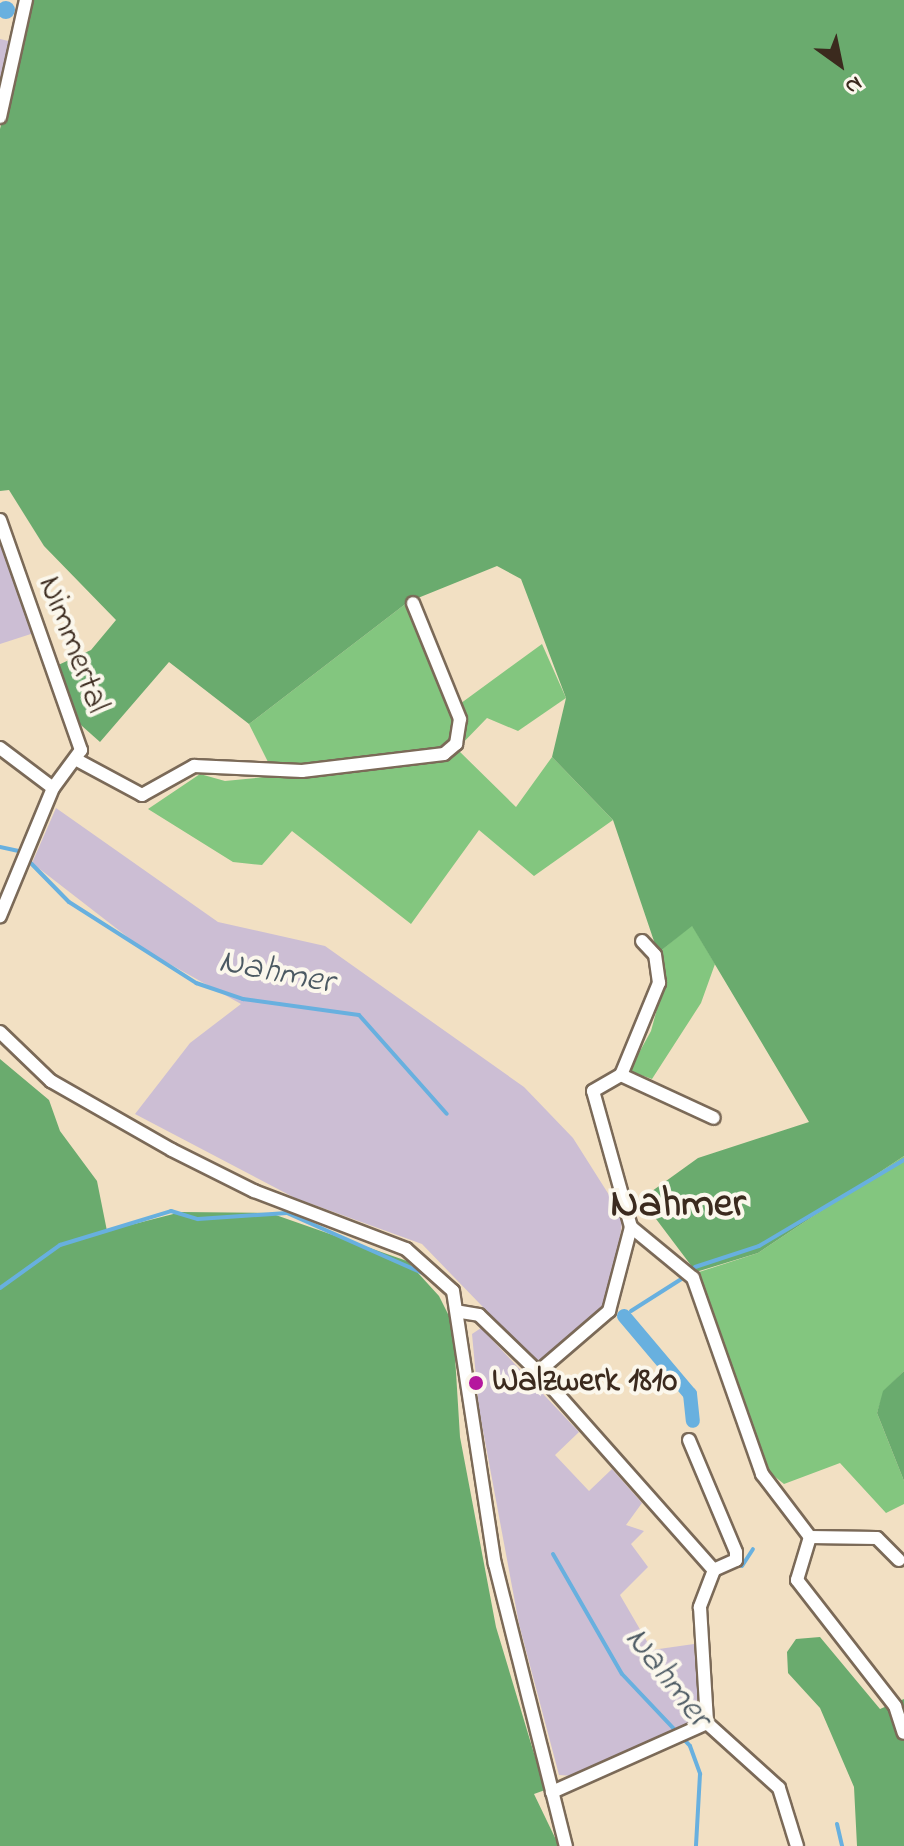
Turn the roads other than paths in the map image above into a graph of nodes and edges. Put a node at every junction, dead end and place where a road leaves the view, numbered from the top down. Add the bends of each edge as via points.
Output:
1 (26, 0) edge
2 (0, 117) edge
3 (0, 520) edge
4 (413, 603) dead end
5 (0, 748) edge
6 (77, 760) junction
7 (53, 788) junction
8 (0, 916) edge
9 (642, 941) dead end
10 (0, 1032) edge
11 (621, 1075) junction
12 (714, 1118) dead end
13 (631, 1227) junction
14 (461, 1312) junction
15 (538, 1372) junction
16 (689, 1440) dead end
17 (810, 1537) junction
18 (899, 1560) dead end
19 (714, 1570) junction
20 (707, 1723) junction
21 (904, 1733) edge
22 (552, 1792) junction
23 (566, 1846) edge
24 (797, 1846) edge

1 - 2 street
3 - 6 street, Nimmertal via 79,741
4 - 6 street via 460,719 456,744 444,754 302,771 194,766 142,795
5 - 7 street
6 - 7 street, Nimmertal
7 - 8 street, Nimmertal via 32,851
9 - 11 street via 655,955 659,983
10 - 14 street via 51,1081 172,1150 417,1255 444,1279
11 - 12 street
11 - 13 street via 591,1098
13 - 15 street via 609,1311
13 - 17 street via 693,1278 762,1474
14 - 15 street via 479,1315
14 - 22 street via 470,1430 495,1564
15 - 19 street
16 - 19 street via 736,1552 736,1560
17 - 18 street via 877,1538
17 - 21 street via 797,1580 895,1706
19 - 20 street via 700,1607
20 - 22 street via 685,1738
20 - 24 street via 779,1788
22 - 23 street

